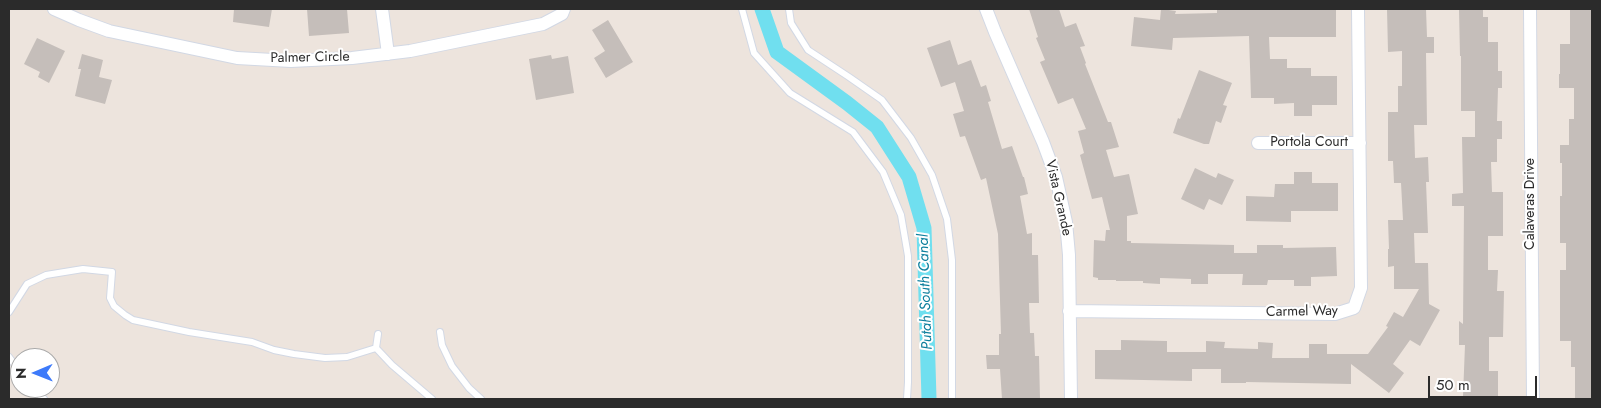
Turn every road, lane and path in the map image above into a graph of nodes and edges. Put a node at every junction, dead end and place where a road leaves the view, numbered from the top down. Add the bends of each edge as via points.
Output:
1 (54, 9) edge
2 (382, 9) edge
3 (564, 9) edge
4 (742, 9) edge
5 (789, 9) edge
6 (986, 9) edge
7 (1358, 9) edge
8 (1530, 9) edge
9 (81, 14) edge
10 (388, 54) junction
11 (1258, 143) dead end
12 (1360, 143) junction
13 (1069, 311) junction
14 (9, 312) edge
15 (440, 332) dead end
16 (378, 334) dead end
17 (376, 348) junction
18 (432, 399) edge
19 (480, 399) edge
20 (907, 399) edge
21 (952, 399) edge
22 (1070, 399) edge
23 (1533, 399) edge

1 - 9 street, Palmer Circle
2 - 10 street
3 - 10 street, Palmer Circle via 562,14 542,24
4 - 20 lane via 754,53 790,92 853,132 882,172 902,215 908,256
5 - 21 lane via 791,23 808,50 882,100 911,138 932,175 947,219 952,260
6 - 13 street, Vista Grande via 1056,177 1070,255
7 - 12 street, Carmel Way
8 - 23 street, Calaveras Drive
9 - 10 street, Palmer Circle via 109,31 237,58 291,61
11 - 12 street, Portola Court
12 - 13 street, Carmel Way via 1361,288 1354,308 1335,314
13 - 22 street, Vista Grande
14 - 17 lane via 27,284 46,274 83,269 112,272 110,298 114,306 134,320 325,358 347,357
15 - 19 lane via 452,366
16 - 17 lane
17 - 18 lane

